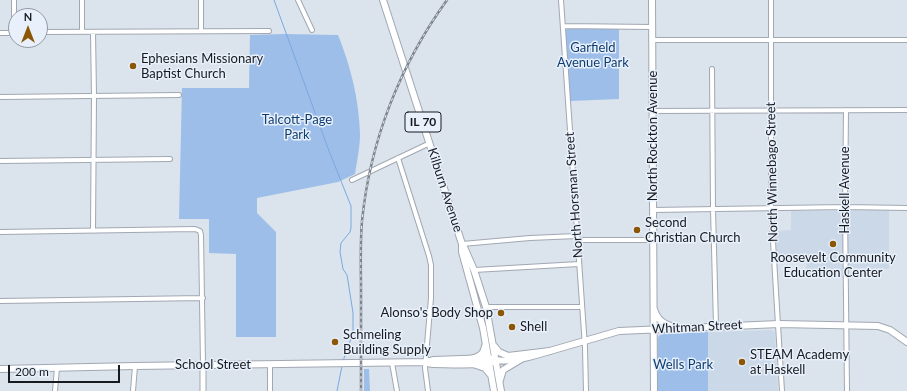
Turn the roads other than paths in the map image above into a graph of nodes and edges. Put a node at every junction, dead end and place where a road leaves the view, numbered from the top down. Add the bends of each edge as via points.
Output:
1 (82, 0) edge
2 (201, 0) edge
3 (298, 0) edge
4 (383, 0) edge
5 (561, 0) edge
6 (652, 0) edge
7 (770, 0) edge
8 (563, 26) junction
9 (652, 27) junction
10 (312, 30) dead end
11 (201, 31) junction
12 (269, 31) dead end
13 (48, 32) edge
14 (82, 32) junction
15 (93, 32) junction
16 (652, 40) junction
17 (771, 40) junction
18 (907, 40) edge
19 (712, 69) dead end
20 (179, 95) dead end
21 (94, 96) junction
22 (0, 97) edge
23 (771, 110) junction
24 (846, 110) junction
25 (907, 110) edge
26 (652, 111) junction
27 (713, 111) junction
28 (430, 143) junction
29 (398, 158) junction
30 (170, 159) dead end
31 (93, 160) junction
32 (0, 161) edge
33 (352, 180) dead end
34 (845, 207) junction
35 (771, 208) junction
36 (907, 208) edge
37 (712, 209) junction
38 (653, 210) junction
39 (93, 231) junction
40 (0, 232) edge
41 (577, 238) junction
42 (653, 240) junction
43 (462, 244) junction
44 (579, 264) junction
45 (474, 270) junction
46 (203, 298) junction
47 (0, 301) edge
48 (653, 304) junction
49 (486, 307) junction
50 (582, 307) junction
51 (779, 324) junction
52 (847, 325) junction
53 (716, 326) junction
54 (680, 328) junction
55 (653, 330) junction
56 (584, 341) junction
57 (907, 341) edge
58 (486, 342) junction
59 (493, 343) junction
60 (550, 351) junction
61 (524, 358) junction
62 (472, 361) junction
63 (491, 361) junction
64 (426, 362) junction
65 (392, 363) junction
66 (203, 365) junction
67 (270, 365) junction
68 (135, 366) junction
69 (57, 368) junction
70 (0, 369) edge
71 (492, 378) junction
72 (500, 384) junction
73 (55, 391) edge
74 (133, 391) edge
75 (203, 391) edge
76 (270, 391) edge
77 (397, 391) edge
78 (428, 391) edge
79 (494, 391) edge
80 (501, 391) edge
81 (586, 391) edge
82 (654, 391) edge
83 (782, 391) edge
84 (847, 391) edge

1 - 14 street
2 - 11 street
3 - 10 street
4 - 28 main road, Kilburn Avenue / IL 70
5 - 8 street, North Horsman Street
6 - 9 main road, North Rockton Avenue
7 - 17 street, North Winnebago Street
8 - 9 street
8 - 41 street, North Horsman Street
9 - 16 main road, North Rockton Avenue
11 - 12 street
11 - 15 street
13 - 14 street
14 - 15 street
15 - 21 street
16 - 17 street
16 - 26 main road, North Rockton Avenue
17 - 18 street
17 - 23 street, North Winnebago Street
19 - 27 street
20 - 21 street
21 - 22 street
21 - 31 street
23 - 24 street
23 - 27 street
23 - 35 street, North Winnebago Street
24 - 25 street
24 - 34 street, Haskell Avenue
26 - 27 street
26 - 38 main road, North Rockton Avenue
27 - 37 street
28 - 29 street
28 - 43 main road, Kilburn Avenue / IL 70
29 - 33 street
29 - 64 street via 430,262
30 - 31 street
31 - 32 street
31 - 39 street
34 - 35 street
34 - 36 street
34 - 52 street, Haskell Avenue
35 - 37 street
35 - 51 street, North Winnebago Street
37 - 38 street
37 - 53 street
38 - 42 main road, North Rockton Avenue
39 - 40 street
39 - 46 street via 200,231
41 - 42 street
41 - 43 street via 530,238
41 - 44 street, North Horsman Street
42 - 48 main road, North Rockton Avenue
43 - 45 main road, Kilburn Avenue / IL 70
43 - 58 main road, Kilburn Avenue / IL 70
44 - 45 street
44 - 50 street, North Horsman Street
45 - 49 main road, Kilburn Avenue / IL 70
46 - 47 street
46 - 66 street
48 - 54 main road via 658,318
48 - 55 main road, North Rockton Avenue
49 - 50 street
49 - 59 main road, Kilburn Avenue / IL 70
50 - 56 street, North Horsman Street
51 - 52 main road, Whitman Street
51 - 53 main road, Whitman Street
51 - 83 street, North Winnebago Street
52 - 57 main road, Whitman Street via 884,328
52 - 84 street, Haskell Avenue
53 - 54 main road, Whitman Street
54 - 55 main road, Whitman Street
55 - 56 main road, Whitman Street via 619,331
55 - 82 main road, North Rockton Avenue
56 - 60 main road, Whitman Street
56 - 81 street, North Horsman Street
58 - 62 main road via 482,353
58 - 63 main road, Kilburn Avenue / IL 70
59 - 60 main road via 499,352 508,356
59 - 63 main road, Kilburn Avenue / IL 70
60 - 61 main road, Whitman Street
61 - 63 main road, Whitman Street
61 - 72 main road via 503,370
62 - 63 main road, School Street
62 - 64 main road, School Street via 433,364
62 - 71 main road via 485,368
63 - 71 main road, Kilburn Avenue / IL 70
63 - 72 main road, Kilburn Avenue / IL 70
64 - 65 main road, School Street
64 - 78 street
65 - 67 main road, School Street
65 - 77 street
66 - 67 main road, School Street
66 - 68 main road, School Street
66 - 75 street
67 - 76 street
68 - 69 main road, School Street
68 - 74 street
69 - 70 main road, School Street
69 - 73 street
71 - 79 main road, Kilburn Avenue / IL 70
72 - 80 main road, Kilburn Avenue / IL 70

